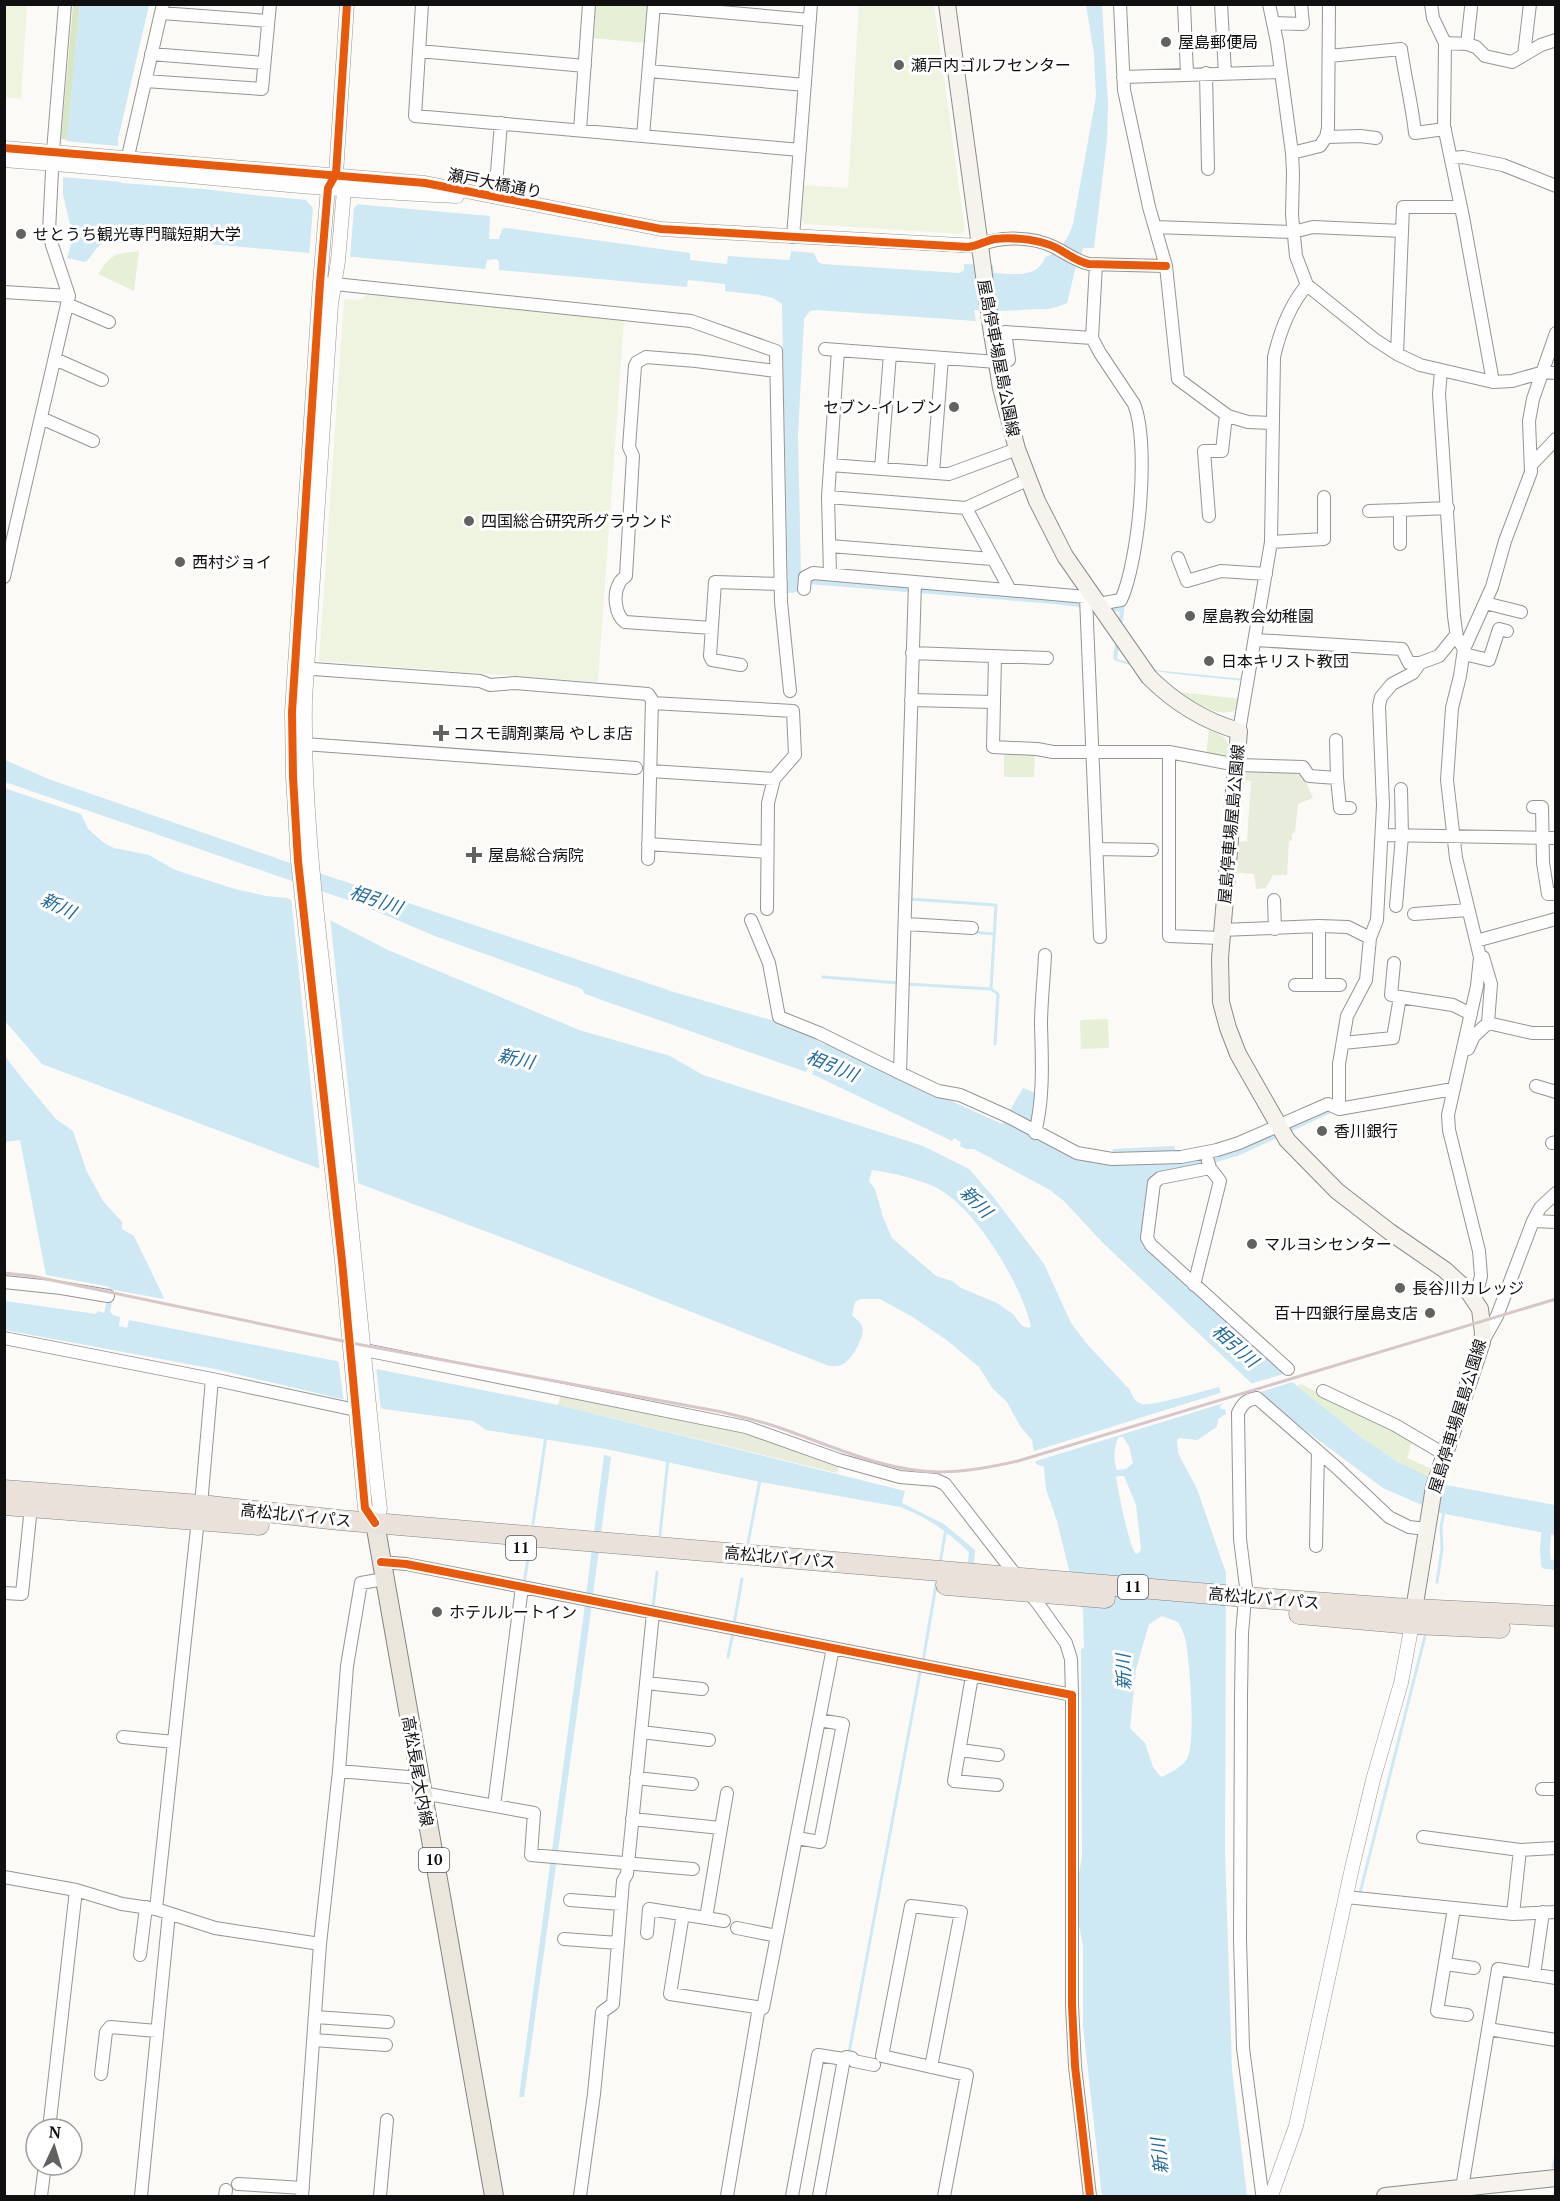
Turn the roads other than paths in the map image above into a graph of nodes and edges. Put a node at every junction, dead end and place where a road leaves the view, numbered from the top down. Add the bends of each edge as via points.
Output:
1 (65, 4) edge
2 (270, 4) edge
3 (347, 4) edge
4 (422, 4) edge
5 (589, 4) edge
6 (812, 4) edge
7 (947, 4) edge
8 (1120, 4) edge
9 (1184, 4) edge
10 (1221, 4) edge
11 (1269, 4) edge
12 (1301, 4) edge
13 (1329, 4) edge
14 (1431, 4) edge
15 (1530, 4) edge
16 (654, 5) edge
17 (1471, 8) dead end
18 (162, 9) edge
19 (810, 20) junction
20 (268, 21) junction
21 (1273, 23) junction
22 (1556, 40) edge
23 (1445, 43) junction
24 (1467, 44) junction
25 (419, 51) junction
26 (151, 54) junction
27 (1524, 55) junction
28 (1329, 56) junction
29 (264, 63) junction
30 (585, 66) junction
31 (649, 70) junction
32 (1281, 72) junction
33 (1206, 73) junction
34 (1225, 73) junction
35 (1186, 74) junction
36 (1123, 77) junction
37 (145, 81) junction
38 (805, 85) junction
39 (501, 123) junction
40 (1445, 129) junction
41 (580, 130) junction
42 (643, 136) junction
43 (1326, 137) junction
44 (1376, 138) dead end
45 (4, 148) edge
46 (800, 150) junction
47 (1292, 153) junction
48 (58, 158) junction
49 (1452, 158) junction
50 (4, 160) edge
51 (123, 163) junction
52 (1208, 168) dead end
53 (336, 174) junction
54 (1556, 186) edge
55 (328, 194) junction
56 (343, 195) junction
57 (495, 197) junction
58 (1461, 207) junction
59 (1155, 227) junction
60 (1402, 231) junction
61 (1293, 232) junction
62 (794, 237) junction
63 (981, 254) junction
64 (1096, 264) junction
65 (1166, 266) junction
66 (327, 284) junction
67 (1307, 285) junction
68 (4, 292) edge
69 (68, 300) junction
70 (109, 322) dead end
71 (1556, 333) edge
72 (1092, 338) junction
73 (825, 349) dead end
74 (838, 350) junction
75 (890, 354) junction
76 (1397, 354) junction
77 (942, 358) junction
78 (55, 359) junction
79 (997, 362) junction
80 (776, 371) junction
81 (1441, 371) junction
82 (1556, 372) edge
83 (1540, 373) junction
84 (102, 380) dead end
85 (1493, 382) junction
86 (1226, 415) junction
87 (41, 418) junction
88 (1272, 423) junction
89 (1556, 439) edge
90 (93, 441) dead end
91 (1017, 449) junction
92 (830, 465) junction
93 (1531, 465) junction
94 (881, 469) junction
95 (933, 472) junction
96 (1027, 480) junction
97 (828, 497) junction
98 (1324, 497) dead end
99 (966, 508) junction
100 (1448, 508) junction
101 (1400, 510) junction
102 (1369, 511) dead end
103 (1209, 516) dead end
104 (1271, 542) junction
105 (1400, 544) dead end
106 (830, 546) junction
107 (1178, 558) dead end
108 (992, 559) junction
109 (830, 574) junction
110 (1266, 574) junction
111 (4, 577) edge
112 (781, 584) junction
113 (915, 587) junction
114 (804, 589) dead end
115 (1010, 590) junction
116 (1092, 598) junction
117 (1485, 603) junction
118 (1521, 612) dead end
119 (711, 628) junction
120 (1507, 631) dead end
121 (1456, 635) junction
122 (1256, 640) junction
123 (1464, 652) junction
124 (912, 653) junction
125 (995, 656) junction
126 (1047, 658) dead end
127 (1420, 663) junction
128 (741, 665) dead end
129 (301, 668) junction
130 (790, 691) dead end
131 (911, 700) junction
132 (994, 702) junction
133 (651, 703) junction
134 (1239, 731) junction
135 (1336, 740) dead end
136 (304, 744) junction
137 (1169, 752) junction
138 (1092, 753) junction
139 (1237, 765) junction
140 (636, 768) dead end
141 (650, 771) junction
142 (1337, 778) junction
143 (774, 779) junction
144 (1401, 789) dead end
145 (1543, 807) dead end
146 (1350, 808) dead end
147 (1382, 835) junction
148 (1402, 836) junction
149 (1453, 837) junction
150 (1549, 838) edge
151 (648, 844) junction
152 (1097, 849) junction
153 (1152, 850) dead end
154 (767, 852) junction
155 (648, 859) dead end
156 (305, 863) junction
157 (1556, 894) edge
158 (1274, 900) dead end
159 (1396, 906) dead end
160 (766, 909) dead end
161 (1468, 910) junction
162 (1414, 914) dead end
163 (1556, 919) edge
164 (751, 920) dead end
165 (906, 924) junction
166 (1319, 926) junction
167 (972, 928) dead end
168 (1275, 928) junction
169 (1221, 934) junction
170 (1100, 937) dead end
171 (1370, 938) junction
172 (1476, 941) junction
173 (1045, 955) dead end
174 (1480, 957) junction
175 (1394, 963) dead end
176 (1295, 985) dead end
177 (1319, 985) junction
178 (1340, 985) dead end
179 (1400, 997) junction
180 (1471, 1014) junction
181 (1488, 1023) junction
182 (1556, 1033) edge
183 (1343, 1043) junction
184 (1461, 1059) junction
185 (900, 1073) junction
186 (1536, 1086) dead end
187 (1453, 1089) junction
188 (1556, 1092) edge
189 (1339, 1109) junction
190 (1278, 1127) junction
191 (1033, 1132) junction
192 (1208, 1160) junction
193 (1556, 1193) edge
194 (1533, 1221) junction
195 (1556, 1222) edge
196 (4, 1282) edge
197 (1194, 1285) junction
198 (108, 1296) dead end
199 (1503, 1300) junction
200 (1478, 1305) junction
201 (4, 1338) edge
202 (1482, 1342) junction
203 (357, 1355) junction
204 (1288, 1370) dead end
205 (212, 1379) junction
206 (1323, 1391) dead end
207 (363, 1410) junction
208 (1318, 1451) junction
209 (1444, 1454) junction
210 (4, 1490) edge
211 (4, 1504) edge
212 (31, 1507) junction
213 (200, 1512) junction
214 (1426, 1526) junction
215 (376, 1529) junction
216 (1316, 1546) dead end
217 (383, 1571) junction
218 (1027, 1585) junction
219 (522, 1587) junction
220 (4, 1593) edge
221 (1243, 1603) junction
222 (652, 1613) junction
223 (1556, 1616) edge
224 (1413, 1617) junction
225 (1556, 1629) edge
226 (833, 1648) junction
227 (972, 1676) junction
228 (645, 1683) junction
229 (702, 1689) dead end
230 (1072, 1695) junction
231 (819, 1720) junction
232 (641, 1732) junction
233 (123, 1737) dead end
234 (709, 1740) dead end
235 (174, 1742) junction
236 (960, 1750) junction
237 (998, 1755) dead end
238 (339, 1771) junction
239 (636, 1778) junction
240 (692, 1784) dead end
241 (998, 1785) dead end
242 (421, 1786) junction
243 (1542, 1789) dead end
244 (1556, 1789) edge
245 (727, 1793) dead end
246 (494, 1806) junction
247 (632, 1820) junction
248 (721, 1828) junction
249 (1423, 1837) dead end
250 (797, 1838) junction
251 (1556, 1848) edge
252 (1520, 1850) junction
253 (628, 1862) junction
254 (693, 1869) dead end
255 (4, 1877) edge
256 (76, 1890) junction
257 (1346, 1897) junction
258 (570, 1900) dead end
259 (621, 1904) junction
260 (1556, 1904) edge
261 (151, 1908) junction
262 (1454, 1908) junction
263 (1510, 1909) junction
264 (1549, 1912) edge
265 (169, 1913) junction
266 (683, 1914) junction
267 (706, 1918) junction
268 (724, 1921) dead end
269 (737, 1928) dead end
270 (647, 1933) dead end
271 (777, 1936) junction
272 (564, 1940) dead end
273 (618, 1943) junction
274 (320, 1944) junction
275 (140, 1955) dead end
276 (1444, 1964) junction
277 (1474, 1968) dead end
278 (1534, 1975) junction
279 (1556, 1978) edge
280 (759, 2007) junction
281 (1467, 2015) dead end
282 (315, 2017) junction
283 (388, 2022) dead end
284 (1488, 2029) junction
285 (157, 2031) junction
286 (313, 2040) junction
287 (1556, 2040) edge
288 (386, 2045) dead end
289 (844, 2059) junction
290 (874, 2066) dead end
291 (932, 2067) junction
292 (101, 2074) dead end
293 (50, 2117) edge
294 (387, 2120) dead end
295 (43, 2177) edge
296 (1556, 2178) edge
297 (238, 2184) dead end
298 (1462, 2188) junction
299 (302, 2192) edge
300 (41, 2196) edge
301 (141, 2196) edge
302 (380, 2196) edge
303 (494, 2196) edge
304 (580, 2196) edge
305 (727, 2196) edge
306 (792, 2196) edge
307 (819, 2196) edge
308 (944, 2196) edge
309 (1090, 2196) edge
310 (1271, 2196) edge
311 (1385, 2196) edge

1 - 48 street
2 - 20 street
3 - 53 street
4 - 25 street
5 - 30 street
6 - 19 street
7 - 63 main road, 屋島停車場屋島公園線
8 - 36 street
9 - 35 street
10 - 34 street
11 - 21 street
12 - 21 street via 1303,24
13 - 28 street
14 - 23 street
15 - 27 street
16 - 19 street
16 - 31 street
17 - 24 street
18 - 20 street
18 - 26 street
19 - 38 street
20 - 29 street
21 - 32 street
22 - 27 street
23 - 24 street
23 - 40 street
24 - 27 street via 1493,59 1512,62
25 - 30 street
25 - 39 street via 415,116
26 - 29 street
26 - 37 street
28 - 40 street via 1401,49 1415,133
28 - 43 street
29 - 37 street via 262,89
30 - 41 street
31 - 38 street
31 - 42 street
32 - 34 street
32 - 47 street
33 - 34 street
33 - 35 street
33 - 52 street
35 - 36 street
36 - 59 street
37 - 51 street
38 - 46 street
39 - 41 street
39 - 57 street
40 - 49 street
41 - 42 street
42 - 46 street
43 - 44 street
43 - 47 street via 1320,146
45 - 48 street, 瀬戸大橋通り
46 - 62 street
47 - 61 street
48 - 50 street, 瀬戸大橋通り
48 - 51 street, 瀬戸大橋通り
48 - 69 street via 50,231
49 - 54 street via 1503,165
49 - 58 street
51 - 53 street, 瀬戸大橋通り
51 - 55 street, 瀬戸大橋通り
53 - 55 street
53 - 56 street
53 - 57 street, 瀬戸大橋通り via 425,183
55 - 56 street, 瀬戸大橋通り
55 - 66 street via 322,260
56 - 57 street, 瀬戸大橋通り
56 - 66 street via 338,261
57 - 62 street, 瀬戸大橋通り via 661,229
58 - 60 street via 1403,207
58 - 85 street
59 - 61 street
59 - 65 street
60 - 61 street via 1313,227
60 - 76 street
61 - 67 street via 1296,256
62 - 63 street, 瀬戸大橋通り
63 - 64 street via 998,239 1032,241 1058,248 1080,262
63 - 79 main road, 屋島停車場屋島公園線
64 - 65 street
64 - 72 street
65 - 86 street via 1178,379
66 - 80 street via 691,321 776,351
66 - 129 street
67 - 76 street
67 - 88 street via 1280,332 1274,357
68 - 69 street
69 - 70 street
69 - 78 street
71 - 83 street
72 - 79 street via 1005,332 1009,360
72 - 116 street via 1134,404 1142,444 1139,508 1128,585 1121,600
73 - 74 street
74 - 75 street
74 - 92 street
75 - 77 street
75 - 94 street
76 - 81 street
77 - 79 street
77 - 95 street
78 - 84 street
78 - 87 street
79 - 91 main road, 屋島停車場屋島公園線
80 - 112 street
80 - 119 street via 646,357 635,366 626,576 618,584 616,612 625,622
81 - 85 street
81 - 100 street
82 - 83 street
83 - 85 street
83 - 93 street via 1529,421
86 - 88 street via 1248,422
86 - 103 street via 1222,451 1204,451
87 - 90 street
87 - 111 street
88 - 104 street
89 - 93 street
91 - 95 street via 949,474
91 - 96 main road, 屋島停車場屋島公園線
92 - 94 street
92 - 97 street
93 - 117 street
94 - 95 street
96 - 99 street
96 - 116 main road, 屋島停車場屋島公園線 via 1054,536
97 - 99 street
97 - 106 street
98 - 104 street via 1324,539
99 - 108 street
100 - 101 street
100 - 121 street
101 - 102 street
101 - 105 street
104 - 110 street
106 - 108 street
106 - 109 street
107 - 110 street via 1187,581 1221,571
108 - 115 street
109 - 113 street
109 - 114 street via 808,574
110 - 122 street
112 - 119 street via 715,582
112 - 130 street
113 - 115 street
113 - 124 street
115 - 116 street
116 - 134 main road, 屋島停車場屋島公園線 via 1139,665 1161,689 1189,710
116 - 138 street
117 - 118 street
117 - 123 street
119 - 128 street via 712,660
120 - 123 street via 1499,629 1490,660
121 - 123 street
121 - 127 street via 1439,656
122 - 127 street via 1402,649 1410,663
122 - 134 street
123 - 149 street via 1448,743
124 - 125 street
124 - 131 street
125 - 126 street
125 - 132 street
127 - 147 street via 1413,673 1385,691 1379,706
129 - 133 street via 648,694
129 - 136 street
129 - 156 street via 292,712 293,777
131 - 132 street
131 - 165 street
132 - 138 street via 993,747
133 - 141 street
133 - 143 street via 793,711 795,755
134 - 139 main road, 屋島停車場屋島公園線
135 - 142 street
136 - 140 street
136 - 156 street
137 - 138 street
137 - 139 street
137 - 169 street via 1169,936
138 - 152 street
139 - 142 street via 1304,767 1309,776
139 - 169 main road, 屋島停車場屋島公園線
141 - 143 street
141 - 151 street
142 - 146 street via 1340,808
143 - 154 street via 768,803
144 - 148 street
145 - 150 street
147 - 148 street
147 - 171 street via 1377,920
148 - 149 street
148 - 159 street
149 - 150 street
149 - 161 street
150 - 157 street via 1543,863 1548,894
151 - 154 street
151 - 155 street
152 - 153 street
152 - 170 street
154 - 160 street
156 - 203 street via 342,1261
156 - 203 street via 356,1264
158 - 168 street
161 - 162 street
161 - 172 street
163 - 172 street
164 - 185 street via 769,963 779,1017
165 - 167 street via 952,922
165 - 185 street
166 - 168 street
166 - 171 street via 1348,927
166 - 177 street
168 - 169 street
169 - 190 main road, 屋島停車場屋島公園線 via 1223,1013 1238,1054
171 - 183 street via 1366,980 1347,1016
172 - 174 street
173 - 191 street via 1039,1120
174 - 180 street
174 - 181 street via 1491,984
175 - 179 street via 1391,995
176 - 177 street
177 - 178 street
179 - 180 street via 1453,1005
179 - 183 street via 1393,1038
180 - 184 street
181 - 182 street via 1532,1033
181 - 184 street via 1474,1036
183 - 189 street
184 - 187 street
185 - 191 street via 938,1091 960,1095
186 - 188 street
187 - 189 street
187 - 200 street via 1449,1130 1481,1266
189 - 190 street via 1328,1104
190 - 192 street
190 - 200 main road, 屋島停車場屋島公園線 via 1337,1191 1445,1270
191 - 192 street via 1077,1153 1112,1159
192 - 197 street via 1221,1181
192 - 197 street via 1160,1178 1152,1187 1147,1238
193 - 194 street
194 - 195 street
194 - 199 street
196 - 198 street
197 - 204 street
199 - 200 street via 1494,1305
199 - 202 street
200 - 202 main road, 屋島停車場屋島公園線
201 - 205 street
202 - 209 main road, 屋島停車場屋島公園線
203 - 207 street
203 - 218 street via 736,1425 900,1477 936,1480 945,1484
205 - 207 street
205 - 213 street
206 - 209 street via 1395,1425
207 - 215 street via 365,1508
208 - 214 street via 1389,1517 1409,1527
208 - 216 street
208 - 221 street via 1257,1398 1241,1405 1238,1413
209 - 214 main road, 屋島停車場屋島公園線
210 - 213 highway, 高松北バイパス / 11
211 - 212 highway, 高松北バイパス / 11
212 - 213 highway, 高松北バイパス / 11
212 - 220 street via 22,1594
213 - 215 highway, 高松北バイパス / 11
213 - 235 street
214 - 224 main road, 屋島停車場屋島公園線
215 - 217 main road, 高松長尾大内線 / 10
215 - 218 highway, 高松北バイパス / 11
217 - 219 street via 406,1564
217 - 238 street via 361,1583 347,1666
217 - 242 main road, 高松長尾大内線 / 10
218 - 221 highway, 高松北バイパス / 11
218 - 230 street via 1066,1643 1071,1659
219 - 222 street
219 - 246 street
221 - 224 highway, 高松北バイパス / 11
221 - 310 street via 1243,2048 1262,2193
222 - 226 street
222 - 228 street
223 - 224 highway, 高松北バイパス / 11
224 - 225 highway, 高松北バイパス / 11
224 - 257 street via 1401,1683
226 - 227 street
226 - 231 street
227 - 230 street
227 - 236 street
228 - 229 street
228 - 232 street
230 - 309 street via 1072,2006
231 - 250 street
231 - 250 street via 843,1724 820,1842
232 - 234 street
232 - 239 street
233 - 235 street
235 - 261 street
236 - 237 street
236 - 241 street via 954,1780
238 - 242 street
238 - 274 street
239 - 240 street
239 - 247 street
242 - 246 street
242 - 303 main road, 高松長尾大内線 / 10
243 - 244 street
245 - 248 street
246 - 253 street via 534,1813 531,1855
247 - 248 street
247 - 253 street
248 - 267 street
249 - 252 street
250 - 271 street
251 - 252 street
252 - 263 street
253 - 254 street
253 - 259 street
255 - 256 street
256 - 261 street
256 - 293 street
257 - 262 street
257 - 310 street via 1296,2126
258 - 259 street
259 - 273 street
260 - 263 street
261 - 265 street
261 - 275 street
262 - 263 street
262 - 276 street
263 - 264 street
264 - 278 street
265 - 274 street via 215,1928
265 - 285 street
266 - 267 street
266 - 270 street via 649,1908
266 - 280 street via 670,1994
267 - 268 street
269 - 271 street
271 - 280 street via 763,2008
272 - 273 street
273 - 304 street via 613,2004 602,2012
274 - 282 street
276 - 277 street
276 - 281 street via 1437,2011
278 - 279 street
278 - 284 street via 1498,1969
280 - 305 street
282 - 283 street
282 - 286 street
284 - 287 street
284 - 298 street
285 - 292 street via 110,2027
285 - 301 street
286 - 288 street
286 - 299 street
289 - 290 street
289 - 306 street via 818,2055
289 - 307 street
291 - 291 street via 882,2056 911,1906 961,1912
291 - 308 street via 967,2075
294 - 302 street
295 - 300 street
296 - 298 main road
297 - 299 street
298 - 311 main road

